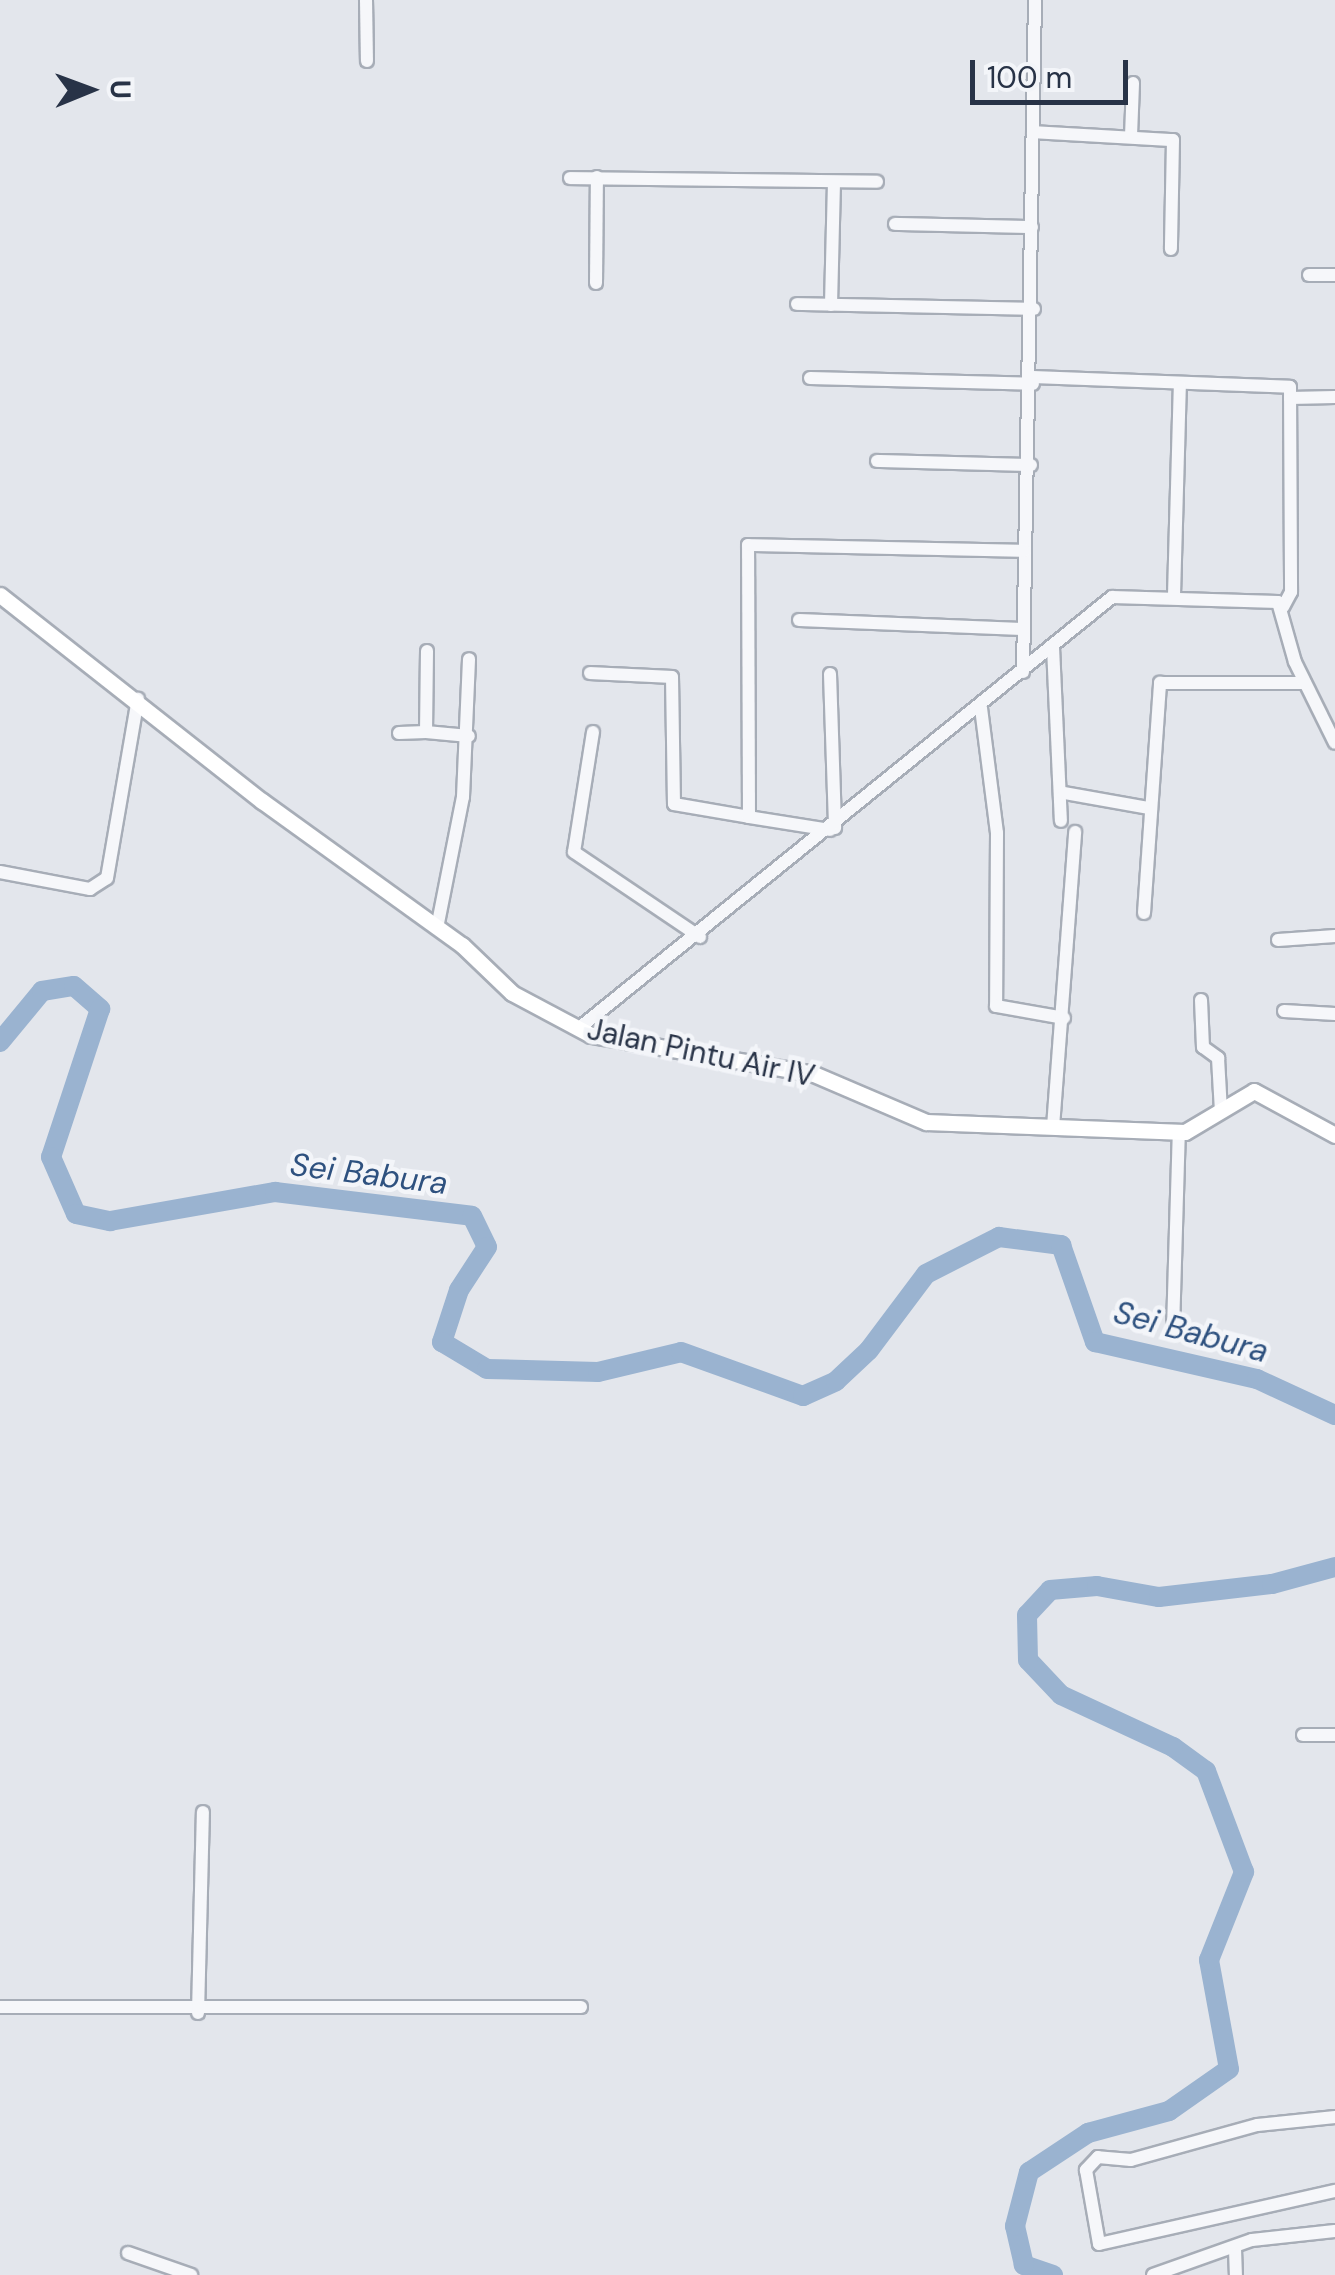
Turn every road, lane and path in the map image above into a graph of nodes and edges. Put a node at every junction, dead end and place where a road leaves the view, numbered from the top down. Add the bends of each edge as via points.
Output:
1 (366, 0) edge
2 (1035, 0) edge
3 (367, 61) dead end
4 (1133, 83) dead end
5 (1034, 132) junction
6 (1131, 136) junction
7 (597, 177) junction
8 (570, 178) dead end
9 (834, 182) junction
10 (878, 182) dead end
11 (896, 224) dead end
12 (1032, 227) junction
13 (1171, 249) dead end
14 (1310, 275) dead end
15 (1335, 275) edge
16 (596, 283) dead end
17 (797, 304) dead end
18 (832, 305) junction
19 (1034, 309) junction
20 (810, 378) dead end
21 (1033, 380) junction
22 (1180, 386) junction
23 (1335, 397) edge
24 (1290, 398) junction
25 (876, 461) dead end
26 (1030, 466) junction
27 (1026, 551) junction
28 (0, 595) edge
29 (1174, 595) junction
30 (1283, 607) junction
31 (799, 620) dead end
32 (1022, 629) junction
33 (1054, 647) junction
34 (427, 651) dead end
35 (470, 658) dead end
36 (1023, 672) junction
37 (590, 673) dead end
38 (830, 674) dead end
39 (1305, 682) junction
40 (138, 699) junction
41 (981, 708) junction
42 (399, 732) dead end
43 (426, 732) junction
44 (593, 732) dead end
45 (469, 736) junction
46 (1335, 743) edge
47 (1064, 793) junction
48 (1148, 808) junction
49 (749, 817) junction
50 (1061, 821) dead end
51 (833, 829) junction
52 (1075, 832) dead end
53 (0, 872) edge
54 (1144, 913) dead end
55 (437, 928) junction
56 (1335, 936) edge
57 (700, 937) junction
58 (1278, 940) dead end
59 (1201, 1000) dead end
60 (1284, 1011) dead end
61 (1335, 1014) edge
62 (1064, 1018) junction
63 (578, 1029) junction
64 (1220, 1111) junction
65 (1054, 1127) junction
66 (1178, 1132) junction
67 (1335, 1135) edge
68 (1173, 1330) dead end
69 (1303, 1735) dead end
70 (1335, 1735) edge
71 (203, 1812) dead end
72 (0, 2007) edge
73 (580, 2008) dead end
74 (198, 2013) junction
75 (1335, 2117) edge
76 (1335, 2191) edge
77 (1335, 2231) edge
78 (1235, 2249) junction
79 (128, 2253) dead end
80 (192, 2275) edge
81 (1153, 2275) edge
82 (1236, 2275) edge

1 - 3 street
2 - 5 street
4 - 6 street
5 - 6 street
5 - 12 street
6 - 13 street via 1174,141
7 - 8 street
7 - 9 street
7 - 16 street
9 - 10 street
9 - 18 street
11 - 12 street
12 - 19 street
14 - 15 street
17 - 18 street
18 - 19 street
19 - 21 street
20 - 21 street
21 - 22 street
21 - 26 street
22 - 24 street via 1283,384
22 - 29 street
23 - 24 street
24 - 30 street via 1291,592
25 - 26 street
26 - 27 street
27 - 32 street
27 - 49 street via 748,544
28 - 40 main road, Jalan Pintu Air IV
29 - 30 street
29 - 33 street via 1112,597
30 - 39 street
31 - 32 street
32 - 36 street
33 - 36 street
33 - 47 street
34 - 43 street
35 - 45 street
36 - 41 street
37 - 49 street via 672,676 674,804
38 - 51 street
39 - 46 street
39 - 48 street via 1160,683
40 - 53 street via 108,878 90,889
40 - 55 main road, Jalan Pintu Air IV
41 - 51 street
41 - 62 street via 997,833 996,1006
42 - 43 street
43 - 45 street
44 - 57 street via 573,849
45 - 55 street
47 - 48 street
47 - 50 street
48 - 54 street
49 - 51 street
51 - 57 street
52 - 62 street
55 - 63 main road, Jalan Pintu Air IV via 512,993
56 - 58 street
57 - 63 street
59 - 64 street via 1203,1046 1218,1058
60 - 61 street
62 - 65 street
63 - 65 main road, Jalan Pintu Air IV via 814,1074 926,1122
64 - 66 main road, Jalan Pintu Air IV
64 - 67 main road, Jalan Pintu Air IV via 1258,1092
65 - 66 main road, Jalan Pintu Air IV
66 - 68 street
69 - 70 street
71 - 74 street
72 - 74 street
73 - 74 street
75 - 76 street via 1257,2125 1131,2160 1098,2157 1086,2170 1099,2244
77 - 78 street
78 - 81 street
78 - 82 street
79 - 80 street

